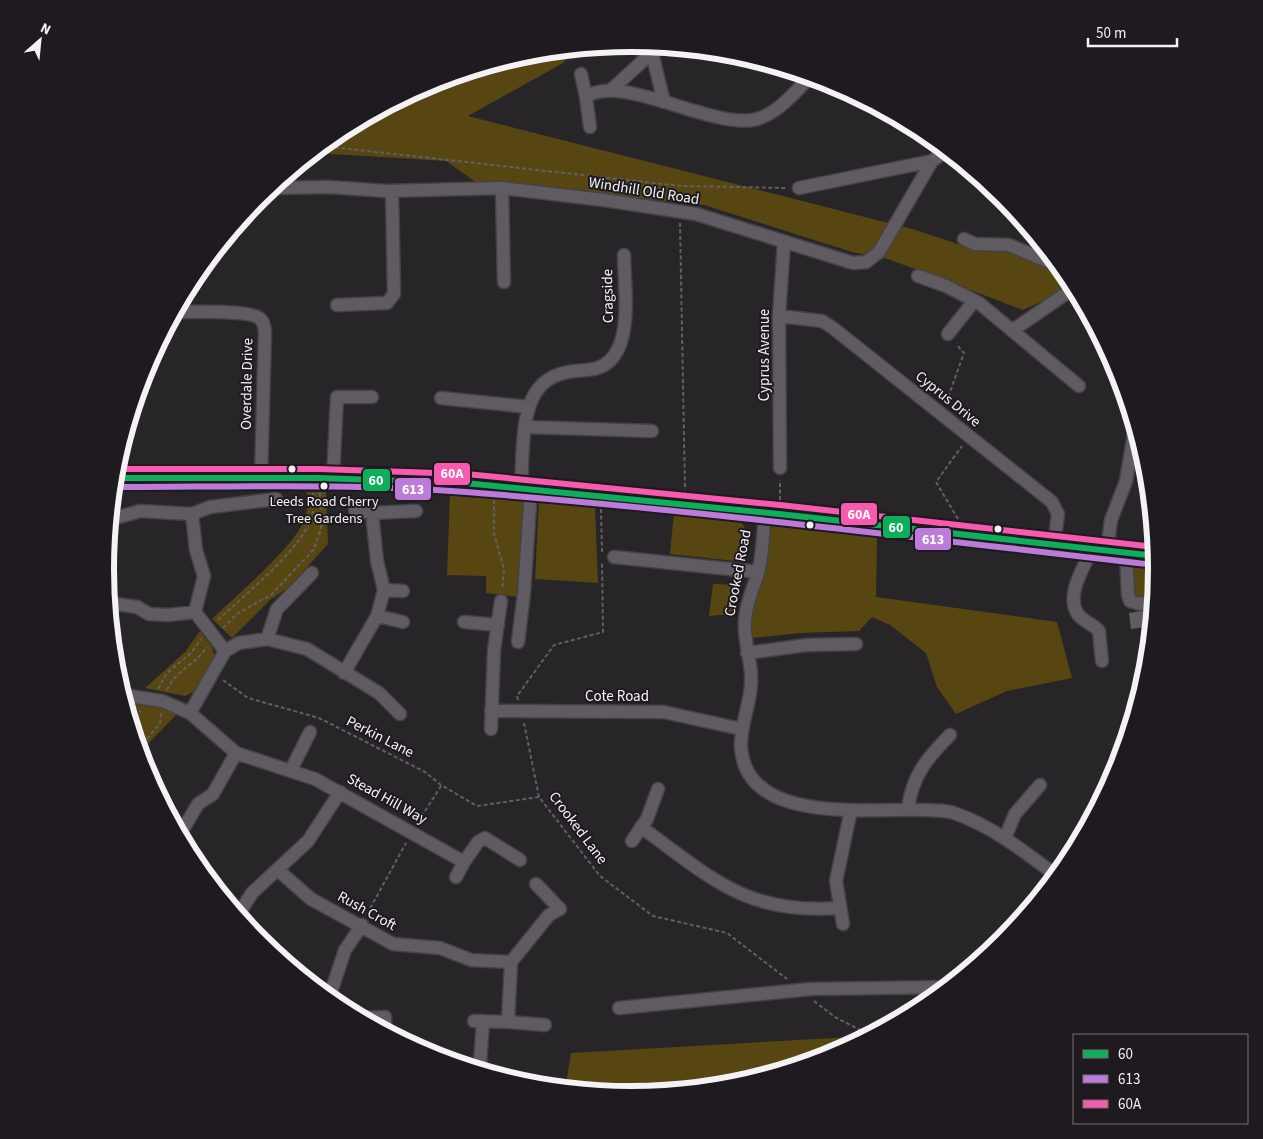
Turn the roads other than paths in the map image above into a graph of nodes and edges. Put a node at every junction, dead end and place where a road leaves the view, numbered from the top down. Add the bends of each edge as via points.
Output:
1 (652, 53) edge
2 (656, 53) edge
3 (581, 74) dead end
4 (804, 83) edge
5 (611, 90) junction
6 (586, 97) junction
7 (664, 102) junction
8 (590, 127) dead end
9 (940, 155) edge
10 (932, 161) junction
11 (284, 188) edge
12 (502, 188) junction
13 (798, 188) road end
14 (392, 191) junction
15 (964, 239) dead end
16 (784, 242) junction
17 (624, 256) dead end
18 (1046, 261) edge
19 (918, 276) dead end
20 (504, 282) dead end
21 (1068, 292) edge
22 (974, 300) junction
23 (337, 305) dead end
24 (183, 312) edge
25 (779, 316) junction
26 (1013, 330) junction
27 (948, 334) road end
28 (1079, 386) dead end
29 (372, 397) dead end
30 (441, 398) dead end
31 (529, 407) junction
32 (525, 427) junction
33 (652, 431) dead end
34 (1133, 442) edge
35 (780, 468) road end
36 (261, 477) junction
37 (123, 478) edge
38 (321, 478) junction
39 (526, 489) junction
40 (276, 499) dead end
41 (355, 510) dead end
42 (416, 511) dead end
43 (372, 513) junction
44 (192, 514) junction
45 (772, 514) junction
46 (118, 518) edge
47 (1054, 545) junction
48 (1099, 550) junction
49 (1126, 553) junction
50 (1148, 555) edge
51 (614, 557) dead end
52 (758, 572) junction
53 (312, 573) dead end
54 (384, 590) junction
55 (403, 591) dead end
56 (501, 601) road end
57 (1147, 602) edge
58 (116, 604) edge
59 (195, 612) junction
60 (376, 616) junction
61 (403, 622) dead end
62 (464, 622) dead end
63 (498, 625) junction
64 (267, 639) junction
65 (518, 642) dead end
66 (856, 644) dead end
67 (225, 651) junction
68 (747, 653) junction
69 (1102, 662) dead end
70 (344, 673) junction
71 (130, 696) edge
72 (492, 711) junction
73 (190, 713) junction
74 (400, 714) dead end
75 (741, 728) junction
76 (491, 730) dead end
77 (310, 732) dead end
78 (950, 735) dead end
79 (236, 753) junction
80 (291, 770) junction
81 (1040, 785) dead end
82 (658, 790) dead end
83 (340, 792) junction
84 (908, 809) junction
85 (851, 810) junction
86 (641, 827) junction
87 (184, 828) edge
88 (1006, 838) junction
89 (632, 841) dead end
90 (520, 860) dead end
91 (464, 862) junction
92 (278, 870) junction
93 (1051, 871) edge
94 (456, 877) dead end
95 (536, 884) dead end
96 (839, 908) junction
97 (242, 909) edge
98 (843, 924) dead end
99 (362, 925) junction
100 (511, 962) junction
101 (936, 987) edge
102 (332, 990) edge
103 (619, 1008) dead end
104 (374, 1017) edge
105 (508, 1022) junction
106 (384, 1023) edge
107 (545, 1025) dead end
108 (480, 1064) dead end

1 - 5 street
2 - 7 street
3 - 6 street
4 - 7 street via 782,105 752,120 716,117
5 - 6 street via 592,92
5 - 7 street
6 - 8 street
9 - 10 street, Windhill Old Road
10 - 13 street
10 - 16 street, Windhill Old Road via 879,252 866,262 853,263
11 - 14 street, Windhill Old Road via 329,186
12 - 14 street, Windhill Old Road
12 - 16 street, Windhill Old Road via 696,214
12 - 20 street
14 - 23 street via 392,299 387,303
15 - 18 street via 975,244 1009,246
16 - 25 street, Cyprus Avenue
17 - 31 street, Cragside via 625,329 614,356 592,370 561,373 548,379 537,389
19 - 22 street
21 - 26 street
22 - 26 street
22 - 27 street
24 - 36 street, Overdale Drive via 245,314 263,321
25 - 35 street, Cyprus Avenue
25 - 47 street, Cyprus Drive via 822,320 1052,502 1058,514
26 - 28 street
29 - 38 street via 337,397
30 - 31 street
31 - 32 street, Cragside
32 - 33 street
32 - 39 street, Cragside
34 - 48 street via 1126,481
36 - 37 main road
36 - 38 main road
38 - 39 main road
39 - 45 main road
39 - 65 street, Cragside via 524,593
40 - 44 street via 210,507
41 - 43 street
42 - 43 street
43 - 54 street
44 - 46 street via 140,511
44 - 59 street via 196,550 204,576
45 - 47 main road
45 - 52 street, Crooked Road
47 - 48 main road
48 - 49 main road
48 - 69 street via 1074,591 1074,602 1078,613 1099,631
49 - 50 main road
49 - 57 street via 1130,601
51 - 52 street
52 - 68 street, Crooked Road via 746,605
53 - 64 street via 277,608
54 - 55 street
54 - 60 street
56 - 63 street
58 - 59 street via 137,607 149,614
59 - 67 street
60 - 61 street
60 - 70 street
62 - 63 street
63 - 72 street
64 - 67 street via 239,643
64 - 70 street via 307,649
66 - 68 street via 807,645
67 - 73 street
68 - 75 street, Crooked Road via 751,684
70 - 74 street via 379,693
71 - 73 street, Stead Hill Way via 157,700
72 - 75 street, Cote Road via 664,712
72 - 76 street
73 - 79 street, Stead Hill Way
75 - 85 street, Crooked Road via 741,749 746,768 761,788 790,802
77 - 80 street
78 - 84 street via 919,770
79 - 80 street, Stead Hill Way
79 - 87 street via 214,794 198,804
80 - 83 street, Stead Hill Way
81 - 88 street via 1014,814
82 - 86 street
83 - 91 street, Stead Hill Way
83 - 92 street via 308,841
84 - 85 street, Crooked Road
84 - 88 street, Crooked Road via 953,812
85 - 96 street via 837,873
86 - 89 street
86 - 96 street via 693,865 744,896 789,908
88 - 93 street, Crooked Road
90 - 91 street via 485,838 478,842
91 - 94 street
92 - 97 street via 252,893
92 - 99 street, Rush Croft via 311,899
95 - 100 street via 560,909 549,915
96 - 98 street
99 - 100 street, Rush Croft via 394,944 440,948 471,960
99 - 102 street via 345,950
100 - 105 street
101 - 103 street via 833,988
104 - 106 street via 384,1017
105 - 107 street
105 - 108 street via 479,1021

